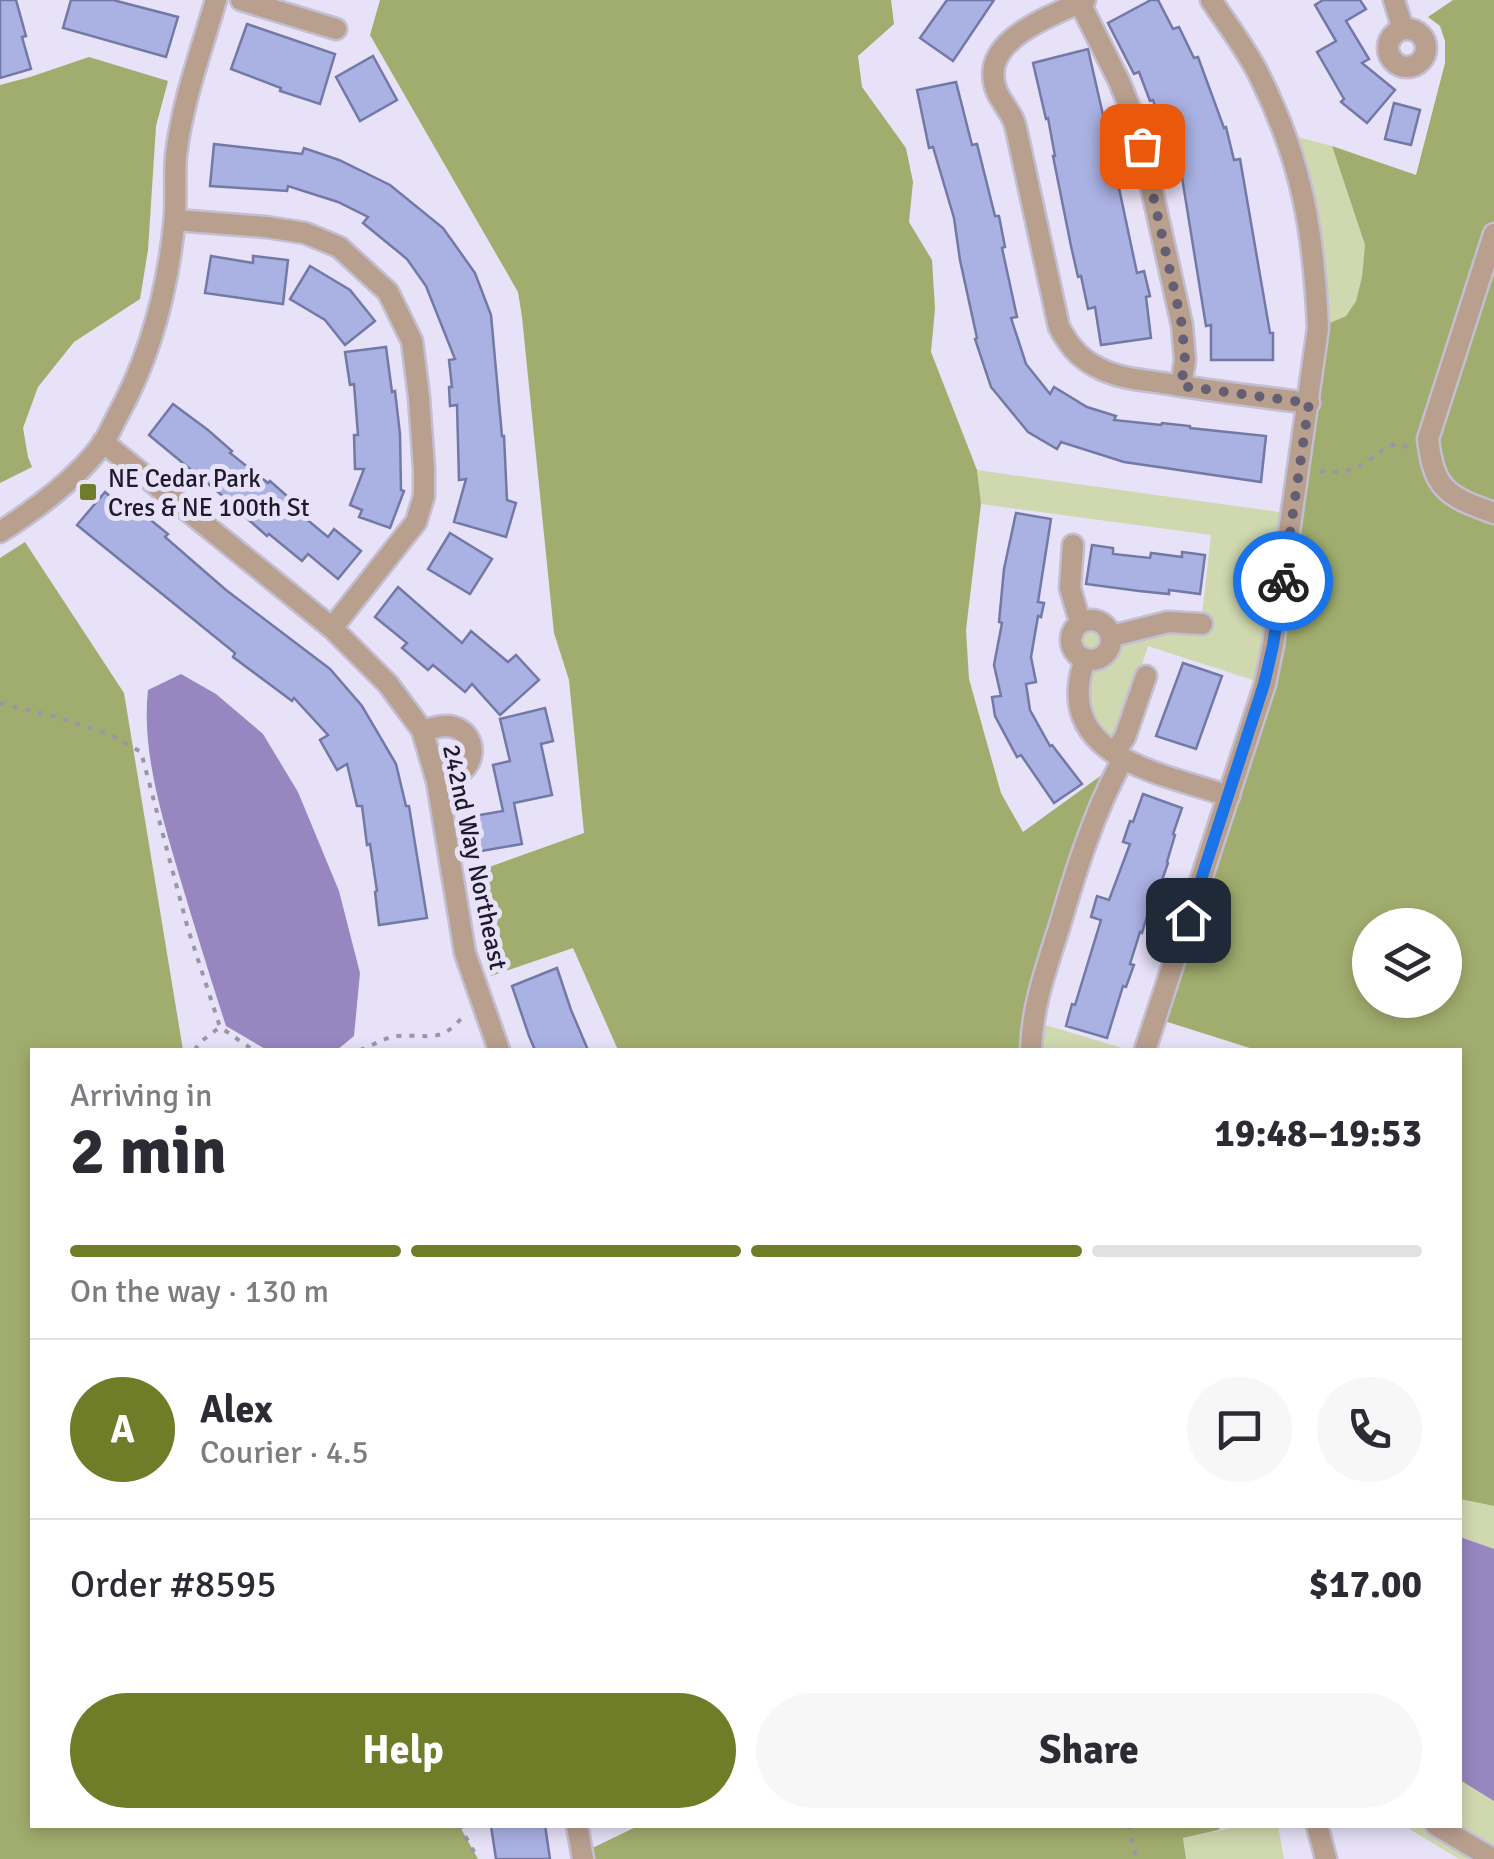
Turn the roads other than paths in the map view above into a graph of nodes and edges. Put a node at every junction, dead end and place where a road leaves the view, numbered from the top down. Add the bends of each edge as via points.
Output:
1 (216, 0) edge
2 (241, 0) edge
3 (1211, 0) edge
4 (1394, 0) edge
5 (1083, 2) edge
6 (336, 28) dead end
7 (1402, 29) dead end
8 (175, 220) junction
9 (1494, 234) edge
10 (1181, 386) junction
11 (1309, 403) junction
12 (103, 442) junction
13 (1494, 513) edge
14 (0, 532) edge
15 (1074, 545) dead end
16 (1080, 622) junction
17 (1202, 624) dead end
18 (332, 628) junction
19 (1112, 636) junction
20 (1085, 659) junction
21 (1146, 676) dead end
22 (422, 730) junction
23 (1118, 756) junction
24 (437, 782) junction
25 (1229, 796) junction
26 (498, 1048) edge
27 (1031, 1048) edge
28 (1146, 1048) edge
29 (577, 1828) edge
30 (1318, 1828) edge
31 (1441, 1828) edge
32 (582, 1859) edge
33 (1326, 1859) edge
34 (1493, 1859) edge

1 - 8 street via 181,125
2 - 6 street
3 - 11 street via 1260,76 1306,204 1318,328
4 - 7 street
5 - 10 street via 1138,128 1182,325
5 - 10 street via 1016,35 994,66 996,90 1013,120 1058,328 1100,369
8 - 12 street via 146,355
8 - 18 street via 306,233 339,247 388,292 412,341 424,496 416,522
9 - 13 street via 1428,444 1441,484
10 - 11 street
11 - 25 street via 1273,645
12 - 14 street via 48,498
12 - 18 street
15 - 16 street via 1070,588
16 - 19 street via 1100,621
16 - 20 street via 1071,644
17 - 19 street via 1168,622
18 - 22 street
19 - 20 street via 1106,654
20 - 23 street via 1077,702 1093,733
21 - 23 street
22 - 24 street, 242nd Way Northeast
22 - 24 street via 448,726 470,738 466,766
23 - 25 street
23 - 27 street via 1034,1008
24 - 26 street, 242nd Way Northeast via 465,953
25 - 28 street
29 - 32 street
30 - 33 street
31 - 34 street

